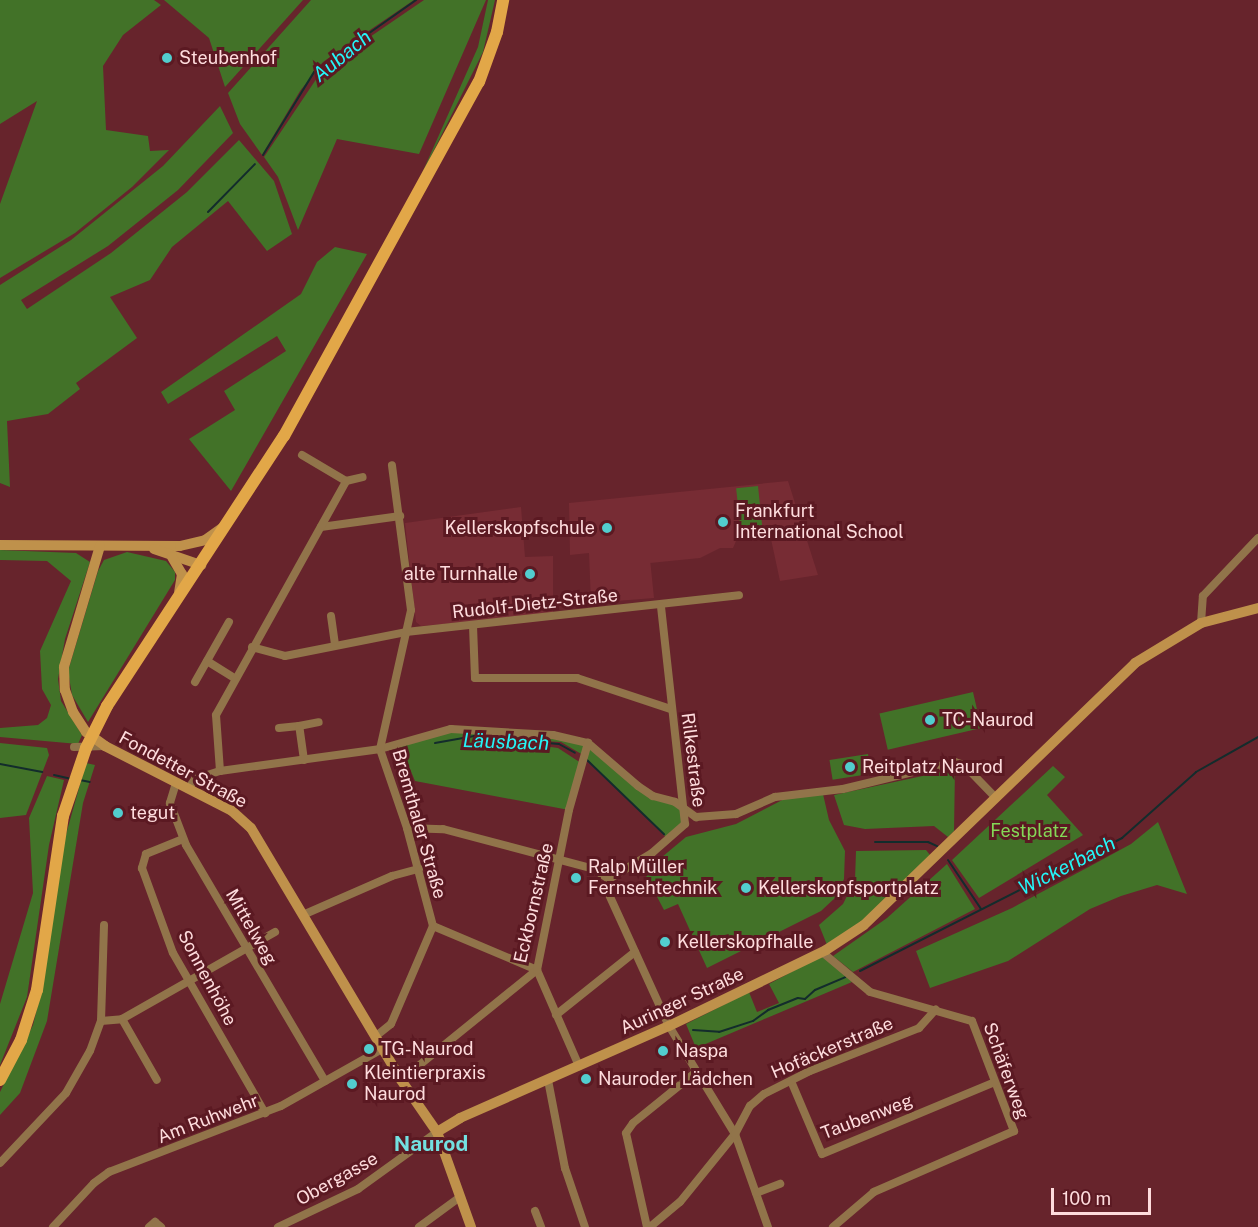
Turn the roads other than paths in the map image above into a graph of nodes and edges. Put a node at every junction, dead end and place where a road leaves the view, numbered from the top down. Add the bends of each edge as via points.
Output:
1 (503, 0) edge
2 (302, 455) dead end
3 (392, 465) dead end
4 (363, 477) dead end
5 (346, 481) junction
6 (400, 516) junction
7 (231, 520) junction
8 (321, 527) junction
9 (1258, 538) edge
10 (0, 546) edge
11 (100, 546) junction
12 (142, 546) junction
13 (180, 546) junction
14 (170, 555) junction
15 (201, 566) junction
16 (739, 595) dead end
17 (172, 606) junction
18 (661, 606) junction
19 (1258, 608) edge
20 (331, 616) dead end
21 (229, 622) dead end
22 (1201, 623) junction
23 (473, 626) junction
24 (406, 632) junction
25 (335, 645) junction
26 (252, 647) junction
27 (207, 661) junction
28 (234, 678) junction
29 (195, 682) dead end
30 (671, 709) junction
31 (319, 722) dead end
32 (299, 726) junction
33 (279, 728) dead end
34 (588, 743) junction
35 (105, 746) junction
36 (74, 747) dead end
37 (380, 749) junction
38 (304, 760) junction
39 (220, 771) junction
40 (176, 783) junction
41 (188, 789) junction
42 (996, 798) junction
43 (685, 812) junction
44 (407, 828) junction
45 (183, 839) junction
46 (560, 860) junction
47 (419, 869) junction
48 (609, 879) junction
49 (305, 914) junction
50 (104, 926) dead end
51 (433, 926) junction
52 (275, 932) dead end
53 (246, 949) junction
54 (635, 952) junction
55 (822, 952) junction
56 (537, 970) junction
57 (188, 981) junction
58 (936, 1009) junction
59 (556, 1015) junction
60 (122, 1019) junction
61 (101, 1021) junction
62 (669, 1026) junction
63 (376, 1036) junction
64 (384, 1048) junction
65 (579, 1066) junction
66 (696, 1072) junction
67 (0, 1080) edge
68 (157, 1080) dead end
69 (401, 1080) junction
70 (548, 1080) junction
71 (325, 1081) junction
72 (791, 1081) junction
73 (995, 1082) junction
74 (265, 1113) junction
75 (437, 1132) junction
76 (735, 1134) junction
77 (0, 1163) edge
78 (780, 1184) dead end
79 (756, 1192) junction
80 (460, 1197) junction
81 (535, 1211) dead end
82 (52, 1227) edge
83 (149, 1227) edge
84 (161, 1227) edge
85 (278, 1227) edge
86 (419, 1227) edge
87 (471, 1227) edge
88 (541, 1227) edge
89 (585, 1227) edge
90 (648, 1227) edge
91 (768, 1227) edge
92 (833, 1227) edge

1 - 7 main road via 490,55 464,111 279,444
2 - 5 street
3 - 6 street, Bremthaler Straße
4 - 5 street
5 - 8 street
6 - 8 street
6 - 24 street, Bremthaler Straße via 411,610
7 - 13 street via 205,540
7 - 15 main road
8 - 26 street
9 - 22 street via 1203,596
10 - 11 street
11 - 12 street
11 - 35 street, Fondetter Straße via 66,655 64,678 73,712 86,732
12 - 13 street
12 - 14 street
13 - 15 street via 196,556
14 - 15 street
14 - 17 street via 182,574
15 - 17 main road
16 - 18 street, Rudolf-Dietz-Straße
17 - 67 main road, bridge via 107,706 77,770 63,816 37,990 21,1040
18 - 23 street, Rudolf-Dietz-Straße
18 - 30 street, Rilkestraße
19 - 22 street, Auringer Straße
20 - 25 street
21 - 27 street
22 - 42 street, Auringer Straße via 1135,663
23 - 24 street, Rudolf-Dietz-Straße
23 - 30 street via 475,678 577,678
24 - 25 street, Rudolf-Dietz-Straße
24 - 37 street, Bremthaler Straße
25 - 26 street, Rudolf-Dietz-Straße via 285,656
26 - 28 street
27 - 28 street
27 - 29 street
28 - 39 street via 216,716
30 - 43 street, Rilkestraße
31 - 32 street
32 - 33 street
32 - 38 street
34 - 37 street via 553,735 451,729
34 - 43 street via 638,786 653,796 675,802
34 - 46 street, Eckbornstraße via 568,810
35 - 36 street
35 - 40 street, Fondetter Straße
37 - 38 street
37 - 44 street, Bremthaler Straße
38 - 39 street
39 - 41 street via 195,779
40 - 41 street, Fondetter Straße
40 - 45 street, Mittelweg via 170,803
41 - 49 street, Fondetter Straße via 244,820
42 - 43 street via 964,765 954,762 843,789 775,797 736,814 696,817
42 - 55 street, Auringer Straße via 864,925
43 - 48 street, Rilkestraße via 685,824 652,854
44 - 46 street via 443,829
44 - 47 street, Bremthaler Straße
45 - 53 street, Mittelweg
45 - 57 street, Sonnenhöhe via 146,854 142,868
46 - 48 street via 594,869
46 - 56 street, Eckbornstraße
47 - 49 street via 392,876
47 - 51 street, Bremthaler Straße
48 - 54 street via 606,888
49 - 63 street, Fondetter Straße
50 - 61 street
51 - 56 street
51 - 63 street, Bremthaler Straße via 392,1024
52 - 53 street
53 - 57 street
53 - 71 street, Mittelweg
54 - 59 street
54 - 62 street
55 - 58 street, Schäferweg via 870,992
55 - 62 street, Auringer Straße
56 - 59 street
56 - 69 street, Eckbornstraße
57 - 60 street
57 - 74 street, Sonnenhöhe
58 - 72 street, Hofäckerstraße via 919,1028
58 - 73 street, Schäferweg via 972,1021
59 - 65 street
60 - 61 street
60 - 68 street
61 - 77 street via 69,1088
62 - 65 street, Auringer Straße
62 - 66 street
63 - 64 street, Fondetter Straße
64 - 69 street, Fondetter Straße
64 - 71 street, Am Ruhwehr
65 - 70 street, Auringer Straße
66 - 76 street
66 - 90 street via 626,1133
69 - 75 street, Fondetter Straße
70 - 75 street, Auringer Straße
70 - 89 street via 565,1167
71 - 74 street, Am Ruhwehr
72 - 73 street, Taubenweg via 822,1154
72 - 76 street, Hofäckerstraße via 750,1106
73 - 92 street, Schäferweg via 1014,1131 873,1192
74 - 82 street, Am Ruhwehr via 109,1172
75 - 80 street, Fondetter Straße
75 - 85 street, Obergasse via 358,1189
76 - 79 street
76 - 90 street, Hofäckerstraße via 680,1202
78 - 79 street
79 - 91 street
80 - 86 street
80 - 87 street, Fondetter Straße
81 - 88 street
83 - 84 street via 155,1222

